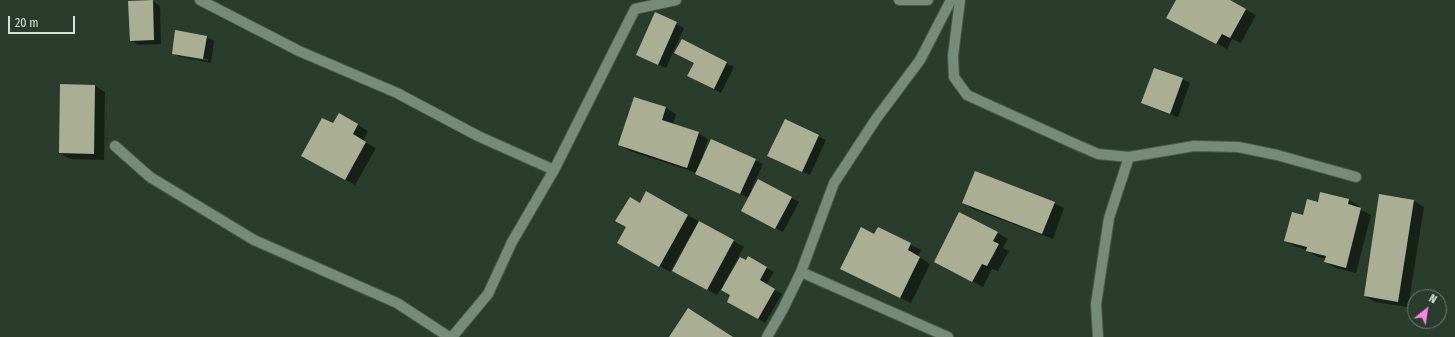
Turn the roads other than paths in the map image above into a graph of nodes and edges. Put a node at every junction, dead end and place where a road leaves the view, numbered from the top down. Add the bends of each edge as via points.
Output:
1 (200, 0) edge
2 (676, 0) edge
3 (899, 0) edge
4 (928, 0) edge
5 (951, 0) edge
6 (960, 0) edge
7 (115, 146) dead end
8 (1129, 157) junction
9 (554, 170) junction
10 (1356, 178) dead end
11 (801, 272) junction
12 (450, 337) edge
13 (767, 337) edge
14 (948, 337) edge
15 (1098, 337) edge

1 - 9 street via 299,51 397,93 478,136
2 - 9 street via 635,8
3 - 4 street
5 - 11 street via 920,60 876,119 834,183
6 - 8 street via 953,56 954,77 967,95 1098,154
7 - 12 street via 150,177 254,240 396,303
8 - 10 street via 1194,146 1238,147 1277,155
8 - 15 street via 1109,218 1096,304
9 - 12 street via 512,242 488,294
11 - 13 street via 784,309
11 - 14 street

